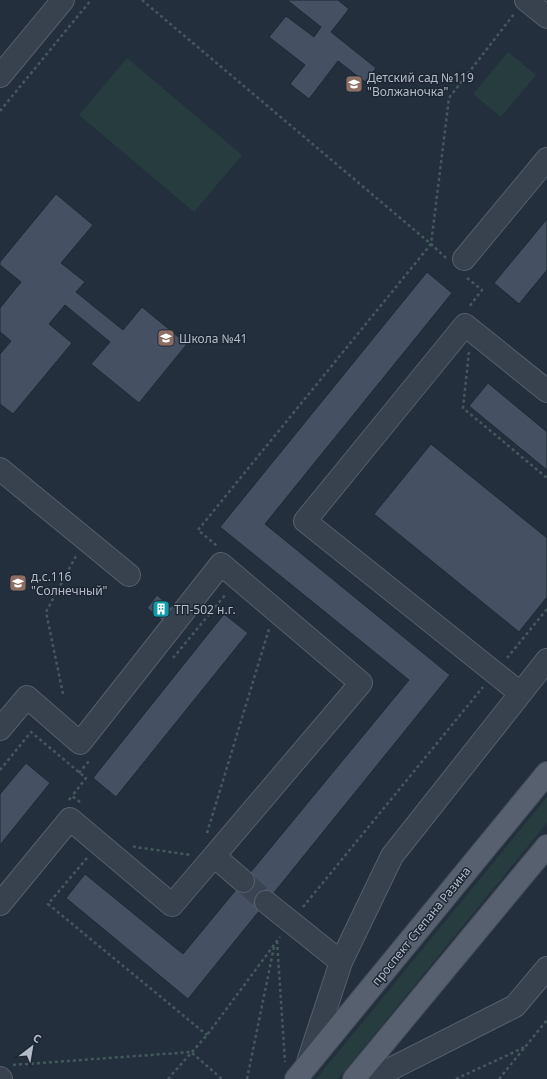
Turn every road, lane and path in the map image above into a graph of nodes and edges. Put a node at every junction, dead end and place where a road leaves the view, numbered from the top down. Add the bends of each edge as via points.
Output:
1 (63, 0) edge
2 (91, 0) edge
3 (142, 0) edge
4 (521, 6) edge
5 (547, 17) edge
6 (0, 76) edge
7 (0, 110) edge
8 (547, 159) edge
9 (431, 244) junction
10 (459, 265) junction
11 (467, 309) dead end
12 (470, 349) dead end
13 (547, 391) edge
14 (0, 469) edge
15 (547, 478) edge
16 (79, 550) dead end
17 (222, 550) dead end
18 (129, 575) dead end
19 (547, 609) edge
20 (275, 610) junction
21 (547, 660) edge
22 (494, 673) junction
23 (520, 693) junction
24 (62, 694) dead end
25 (0, 730) edge
26 (0, 770) edge
27 (547, 773) edge
28 (72, 796) dead end
29 (207, 834) dead end
30 (547, 846) edge
31 (88, 856) dead end
32 (214, 856) junction
33 (243, 881) tunnel mouth
34 (266, 902) tunnel mouth
35 (0, 904) edge
36 (291, 923) junction
37 (277, 941) junction
38 (275, 944) junction
39 (342, 962) junction
40 (547, 968) edge
41 (547, 1020) edge
42 (207, 1035) junction
43 (525, 1047) junction
44 (191, 1052) junction
45 (296, 1070) edge
46 (3, 1074) edge
47 (168, 1079) edge
48 (222, 1079) edge
49 (247, 1079) edge
50 (354, 1079) edge
51 (371, 1079) edge
52 (456, 1079) edge
53 (499, 1079) edge

1 - 6 street
2 - 7 path
3 - 9 path
4 - 5 street
4 - 9 path via 449,98
8 - 10 street
9 - 10 path
9 - 17 path via 198,530
10 - 11 path via 482,290
12 - 15 path via 463,408
13 - 22 street via 465,325 305,521
14 - 18 street
16 - 24 path via 46,612
19 - 22 path
20 - 25 street via 221,564 80,743 26,697
20 - 29 path
20 - 32 street via 361,683
21 - 23 street
22 - 23 street
22 - 36 path
23 - 39 street via 392,856
26 - 28 path via 31,732 86,778
27 - 45 main road, проспект Степана Разина
30 - 50 main road
31 - 42 path via 48,904
32 - 33 street
32 - 35 street via 172,905 70,819
34 - 36 street
36 - 37 path
36 - 39 street
37 - 38 path
37 - 45 path
38 - 42 path
38 - 49 path
39 - 45 street
40 - 51 street via 515,1006
41 - 43 path
42 - 44 path
43 - 52 path
43 - 53 path
44 - 46 path
44 - 47 path
44 - 48 path

